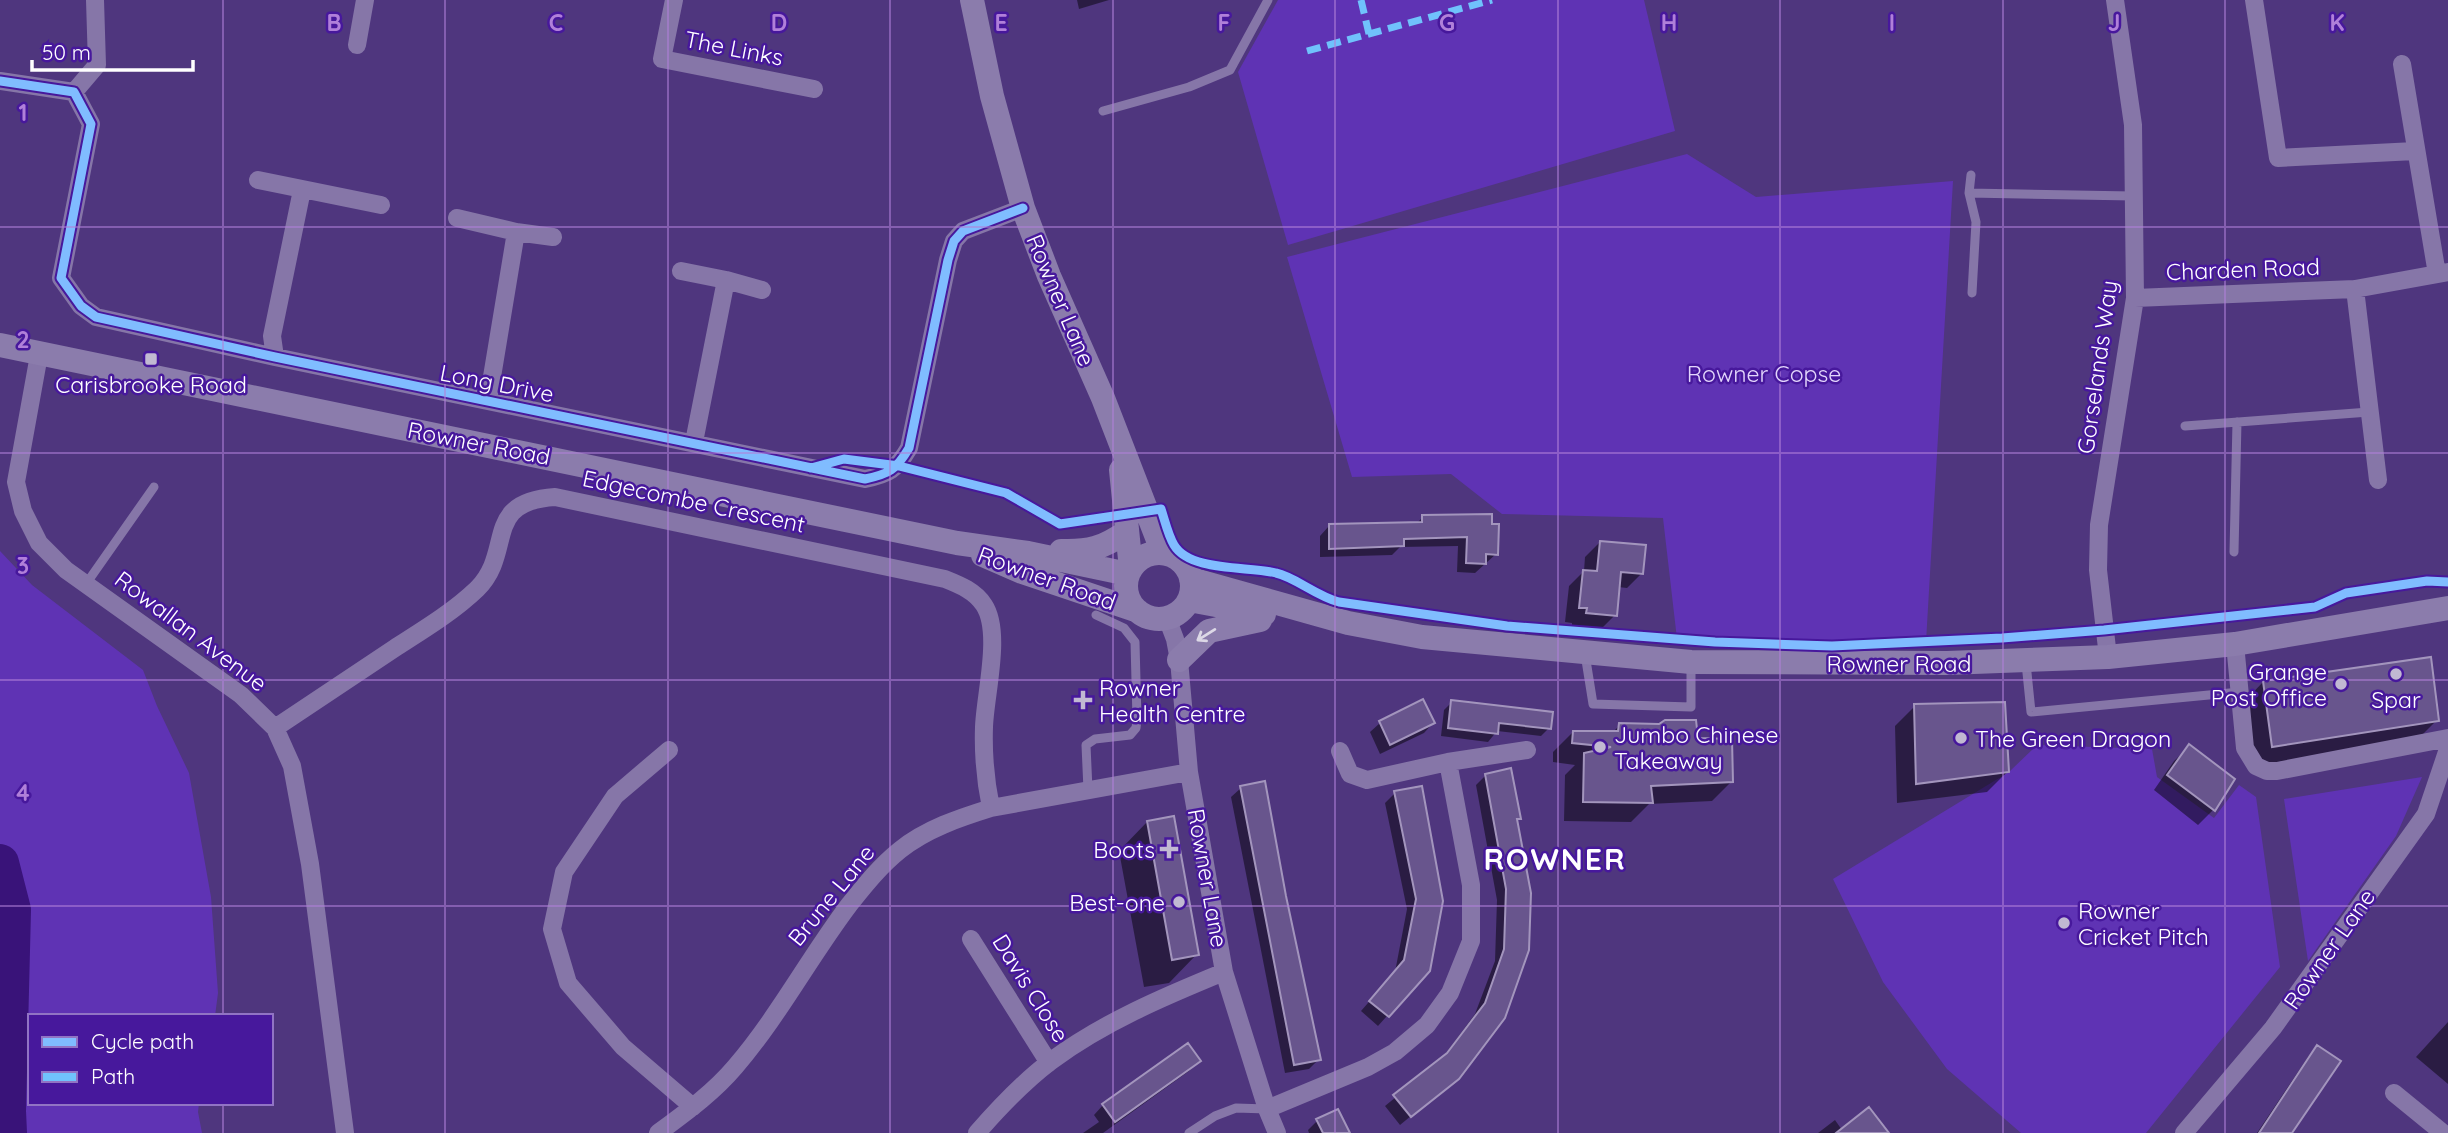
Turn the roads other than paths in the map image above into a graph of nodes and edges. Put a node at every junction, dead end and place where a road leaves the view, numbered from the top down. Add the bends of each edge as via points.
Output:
1 (95, 0) edge
2 (365, 0) edge
3 (674, 0) edge
4 (972, 0) edge
5 (1268, 0) edge
6 (2115, 0) edge
7 (2254, 0) edge
8 (357, 45) dead end
9 (2402, 64) dead end
10 (0, 81) edge
11 (814, 89) dead end
12 (74, 92) junction
13 (1103, 111) dead end
14 (2415, 151) junction
15 (1971, 175) dead end
16 (258, 180) dead end
17 (302, 190) junction
18 (1969, 193) junction
19 (2133, 196) junction
20 (381, 205) dead end
21 (1023, 208) junction
22 (457, 218) dead end
23 (516, 232) junction
24 (553, 237) dead end
25 (681, 271) dead end
26 (2442, 273) edge
27 (726, 279) junction
28 (2354, 289) junction
29 (762, 290) dead end
30 (1972, 293) dead end
31 (2134, 298) junction
32 (0, 345) edge
33 (39, 355) junction
34 (275, 357) junction
35 (488, 401) junction
36 (2369, 412) junction
37 (2237, 422) junction
38 (2185, 426) dead end
39 (1117, 434) junction
40 (694, 442) junction
41 (2378, 480) dead end
42 (8, 484) edge
43 (154, 487) dead end
44 (1126, 532) junction
45 (957, 544) junction
46 (2234, 552) dead end
47 (1028, 553) junction
48 (1163, 553) junction
49 (1129, 572) junction
50 (86, 584) junction
51 (1190, 590) junction
52 (2448, 608) edge
53 (1138, 611) junction
54 (1096, 615) dead end
55 (1167, 618) junction
56 (1289, 619) junction
57 (1348, 623) junction
58 (2235, 643) junction
59 (1585, 653) junction
60 (2108, 657) junction
61 (1179, 660) junction
62 (1691, 662) junction
63 (2026, 662) junction
64 (2240, 692) junction
65 (275, 728) junction
66 (2448, 738) edge
67 (2448, 749) edge
68 (669, 750) dead end
69 (1527, 750) dead end
70 (1340, 751) dead end
71 (1448, 762) junction
72 (1189, 772) junction
73 (1088, 790) junction
74 (991, 808) junction
75 (971, 939) dead end
76 (1224, 972) junction
77 (1049, 1063) junction
78 (2394, 1093) dead end
79 (693, 1107) junction
80 (1267, 1109) junction
81 (345, 1133) edge
82 (657, 1133) edge
83 (977, 1133) edge
84 (1189, 1133) edge
85 (1277, 1133) edge
86 (2184, 1133) edge
87 (2443, 1133) edge

1 - 12 street via 97,65
2 - 8 street
3 - 11 street, The Links via 662,59
4 - 21 main road, Rowner Lane
5 - 13 lane via 1230,70 1189,87
6 - 19 street, Gorselands Way via 2133,125
7 - 14 street via 2278,158
9 - 14 street
10 - 12 street
12 - 34 street, Long Drive via 91,124 61,278 81,306 96,317
14 - 26 street
15 - 18 lane
16 - 17 street
17 - 20 street
17 - 34 street via 272,336
18 - 19 lane
18 - 30 lane via 1976,222
19 - 31 street, Gorselands Way
21 - 39 main road, Rowner Lane
21 - 40 street, Long Drive via 963,231 954,241 909,449 899,466 865,479
22 - 23 street
23 - 24 street
23 - 35 street
25 - 27 street
26 - 28 street, Charden Road
27 - 29 street
27 - 40 street
28 - 31 street, Charden Road
28 - 36 street
31 - 60 street, Gorselands Way via 2099,525 2098,570
32 - 33 main road, Rowner Road
33 - 42 street, Rowallan Avenue
33 - 45 main road, Rowner Road
34 - 35 street, Long Drive
35 - 40 street, Long Drive
36 - 37 lane
36 - 41 street
37 - 38 lane
37 - 46 lane
39 - 44 main road, Rowner Lane
39 - 48 main road, Rowner Lane
42 - 50 street, Rowallan Avenue via 39,543
43 - 50 lane
44 - 47 main road via 1107,545 1083,551
44 - 49 main road, Rowner Lane
45 - 47 main road, Rowner Road
45 - 53 main road, Rowner Road via 1022,572
47 - 49 main road, Rowner Road
48 - 49 main road via 1144,556
48 - 51 main road via 1181,562
49 - 53 main road via 1127,594
50 - 65 street, Rowallan Avenue via 242,695
51 - 55 main road via 1176,614
51 - 56 main road, Rowner Road
51 - 57 main road, Rowner Road
52 - 58 main road, Rowner Road
53 - 55 main road
54 - 73 lane via 1124,628 1135,642 1137,720 1130,736 1095,739 1086,745
55 - 61 street, Rowner Lane
56 - 57 main road, Rowner Road
56 -> 61 main road via 1251,620 1209,631
57 - 59 main road, Rowner Road via 1422,637
58 - 60 main road, Rowner Road
58 - 64 street
59 - 62 main road, Rowner Road
59 - 62 lane via 1593,704 1690,706
60 - 63 main road, Rowner Road
61 - 72 street, Rowner Lane
62 - 63 main road, Rowner Road
63 - 64 lane via 2031,712
64 - 66 street via 2245,748 2256,766 2267,771
65 - 74 street, Edgecombe Crescent via 447,614 479,587 494,565 505,521 515,508 535,498 555,497 945,579 968,588 985,606 993,629 983,770
65 - 81 street, Rowallan Avenue via 292,766 310,864
67 - 86 street, Rowner Lane via 2426,814 2273,1028
68 - 79 street via 615,796 564,872 552,929 568,983 623,1047
69 - 71 street
70 - 71 street via 1350,774 1367,780
71 - 80 street via 1471,885 1471,941 1450,993 1427,1025 1395,1052
72 - 73 street, Brune Lane
72 - 76 street, Rowner Lane
73 - 74 street, Brune Lane
74 - 79 street, Brune Lane via 925,833 874,873 762,1032
75 - 77 street, Davis Close
76 - 77 street via 1101,1028
76 - 80 street, Rowner Lane
77 - 83 street
78 - 87 street
79 - 82 street, Brune Lane
80 - 84 lane via 1236,1108
80 - 85 street, Rowner Lane

